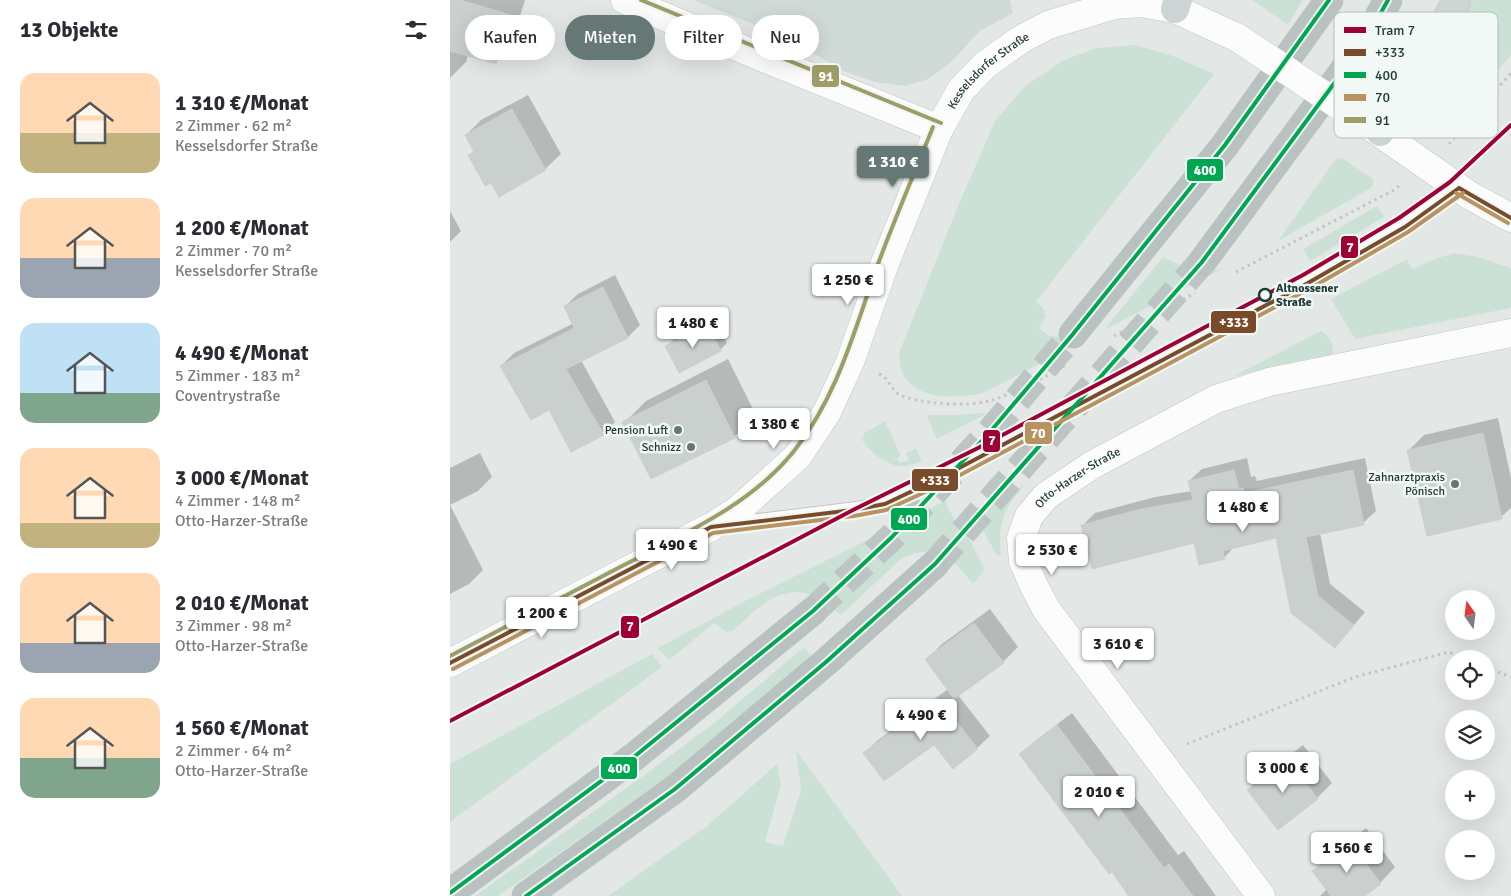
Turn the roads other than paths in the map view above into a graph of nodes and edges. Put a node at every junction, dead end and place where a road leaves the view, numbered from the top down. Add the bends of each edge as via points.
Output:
1 (625, 0) edge
2 (1329, 0) edge
3 (1388, 0) edge
4 (1457, 0) edge
5 (1177, 4) edge
6 (1381, 12) edge
7 (1449, 12) edge
8 (1334, 84) edge
9 (1334, 102) edge
10 (939, 129) junction
11 (1388, 138) edge
12 (1459, 188) junction
13 (1511, 218) edge
14 (1202, 262) tunnel mouth
15 (1511, 333) edge
16 (1073, 334) tunnel mouth
17 (711, 528) junction
18 (935, 564) tunnel mouth
19 (813, 611) tunnel mouth
20 (450, 662) edge
21 (450, 893) edge
22 (526, 896) edge
23 (1261, 896) edge

1 - 10 street
2 - 16 highway via 1225,145
3 - 6 highway
4 - 7 main road
5 - 9 street, Kesselsdorfer Straße, bridge via 1238,38
5 - 10 street, Kesselsdorfer Straße via 1114,5 1048,25 985,65 961,90
8 - 14 highway
10 - 17 street, Kesselsdorfer Straße via 828,412 798,456 738,510
11 - 12 street, Kesselsdorfer Straße
12 - 13 street, Kesselsdorfer Straße
12 - 17 lane via 1405,227 1308,283 952,472 885,504
15 - 23 street, Otto-Harzer-Straße via 1269,382 1216,399 1092,464 1046,496 1029,516 1022,538 1023,561 1046,609
17 - 20 street, Kesselsdorfer Straße
18 - 22 highway via 826,662 675,789
19 - 21 highway via 635,756

